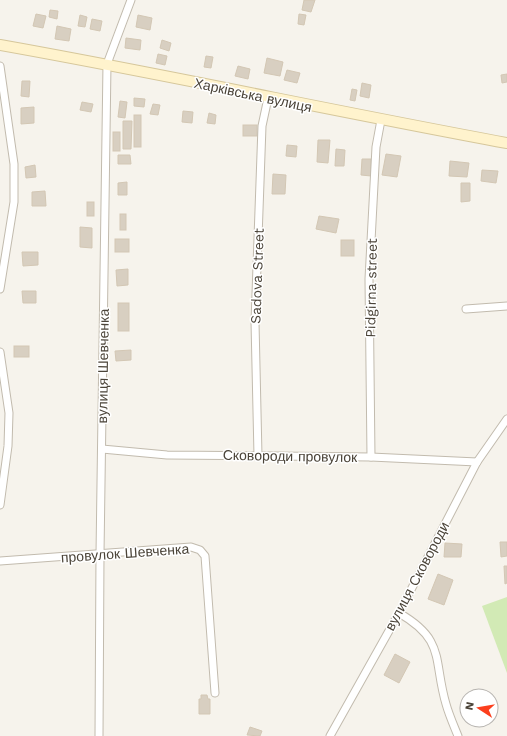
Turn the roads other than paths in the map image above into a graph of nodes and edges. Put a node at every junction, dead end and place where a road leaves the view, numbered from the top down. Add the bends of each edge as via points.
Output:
1 (131, 0) edge
2 (0, 45) edge
3 (107, 64) junction
4 (0, 66) edge
5 (268, 98) junction
6 (381, 120) junction
7 (507, 143) edge
8 (0, 289) edge
9 (507, 306) edge
10 (466, 309) dead end
11 (0, 352) edge
12 (7, 394) junction
13 (0, 398) edge
14 (507, 419) edge
15 (102, 449) junction
16 (258, 456) junction
17 (371, 457) junction
18 (477, 462) junction
19 (0, 505) edge
20 (100, 554) junction
21 (0, 561) edge
22 (399, 613) junction
23 (215, 693) dead end
24 (99, 736) edge
25 (330, 736) edge
26 (458, 736) edge

1 - 3 street, вулиця Шевченка
2 - 3 main road, Харківська вулиця
3 - 5 main road, Харківська вулиця
3 - 15 street, вулиця Шевченка
4 - 8 street via 14,164 14,202
5 - 6 main road, Харківська вулиця
5 - 16 street, Sadova Street via 262,126 255,322
6 - 7 main road, Харківська вулиця
6 - 17 street, Pidgirna street via 376,147 369,279
9 - 10 street
11 - 12 street
12 - 13 street
12 - 19 street via 8,446
14 - 18 street, вулиця Сковороди
15 - 16 street, Сковороди провулок via 167,454
15 - 20 street, вулиця Шевченка
16 - 17 street, Сковороди провулок
17 - 18 street, Сковороди провулок
18 - 22 street, вулиця Сковороди
20 - 21 street, провулок Шевченка
20 - 23 street, провулок Шевченка via 191,547 200,550 205,556
20 - 24 street, вулиця Шевченка
22 - 25 street, вулиця Сковороди
22 - 26 street via 419,625 434,647 446,704

